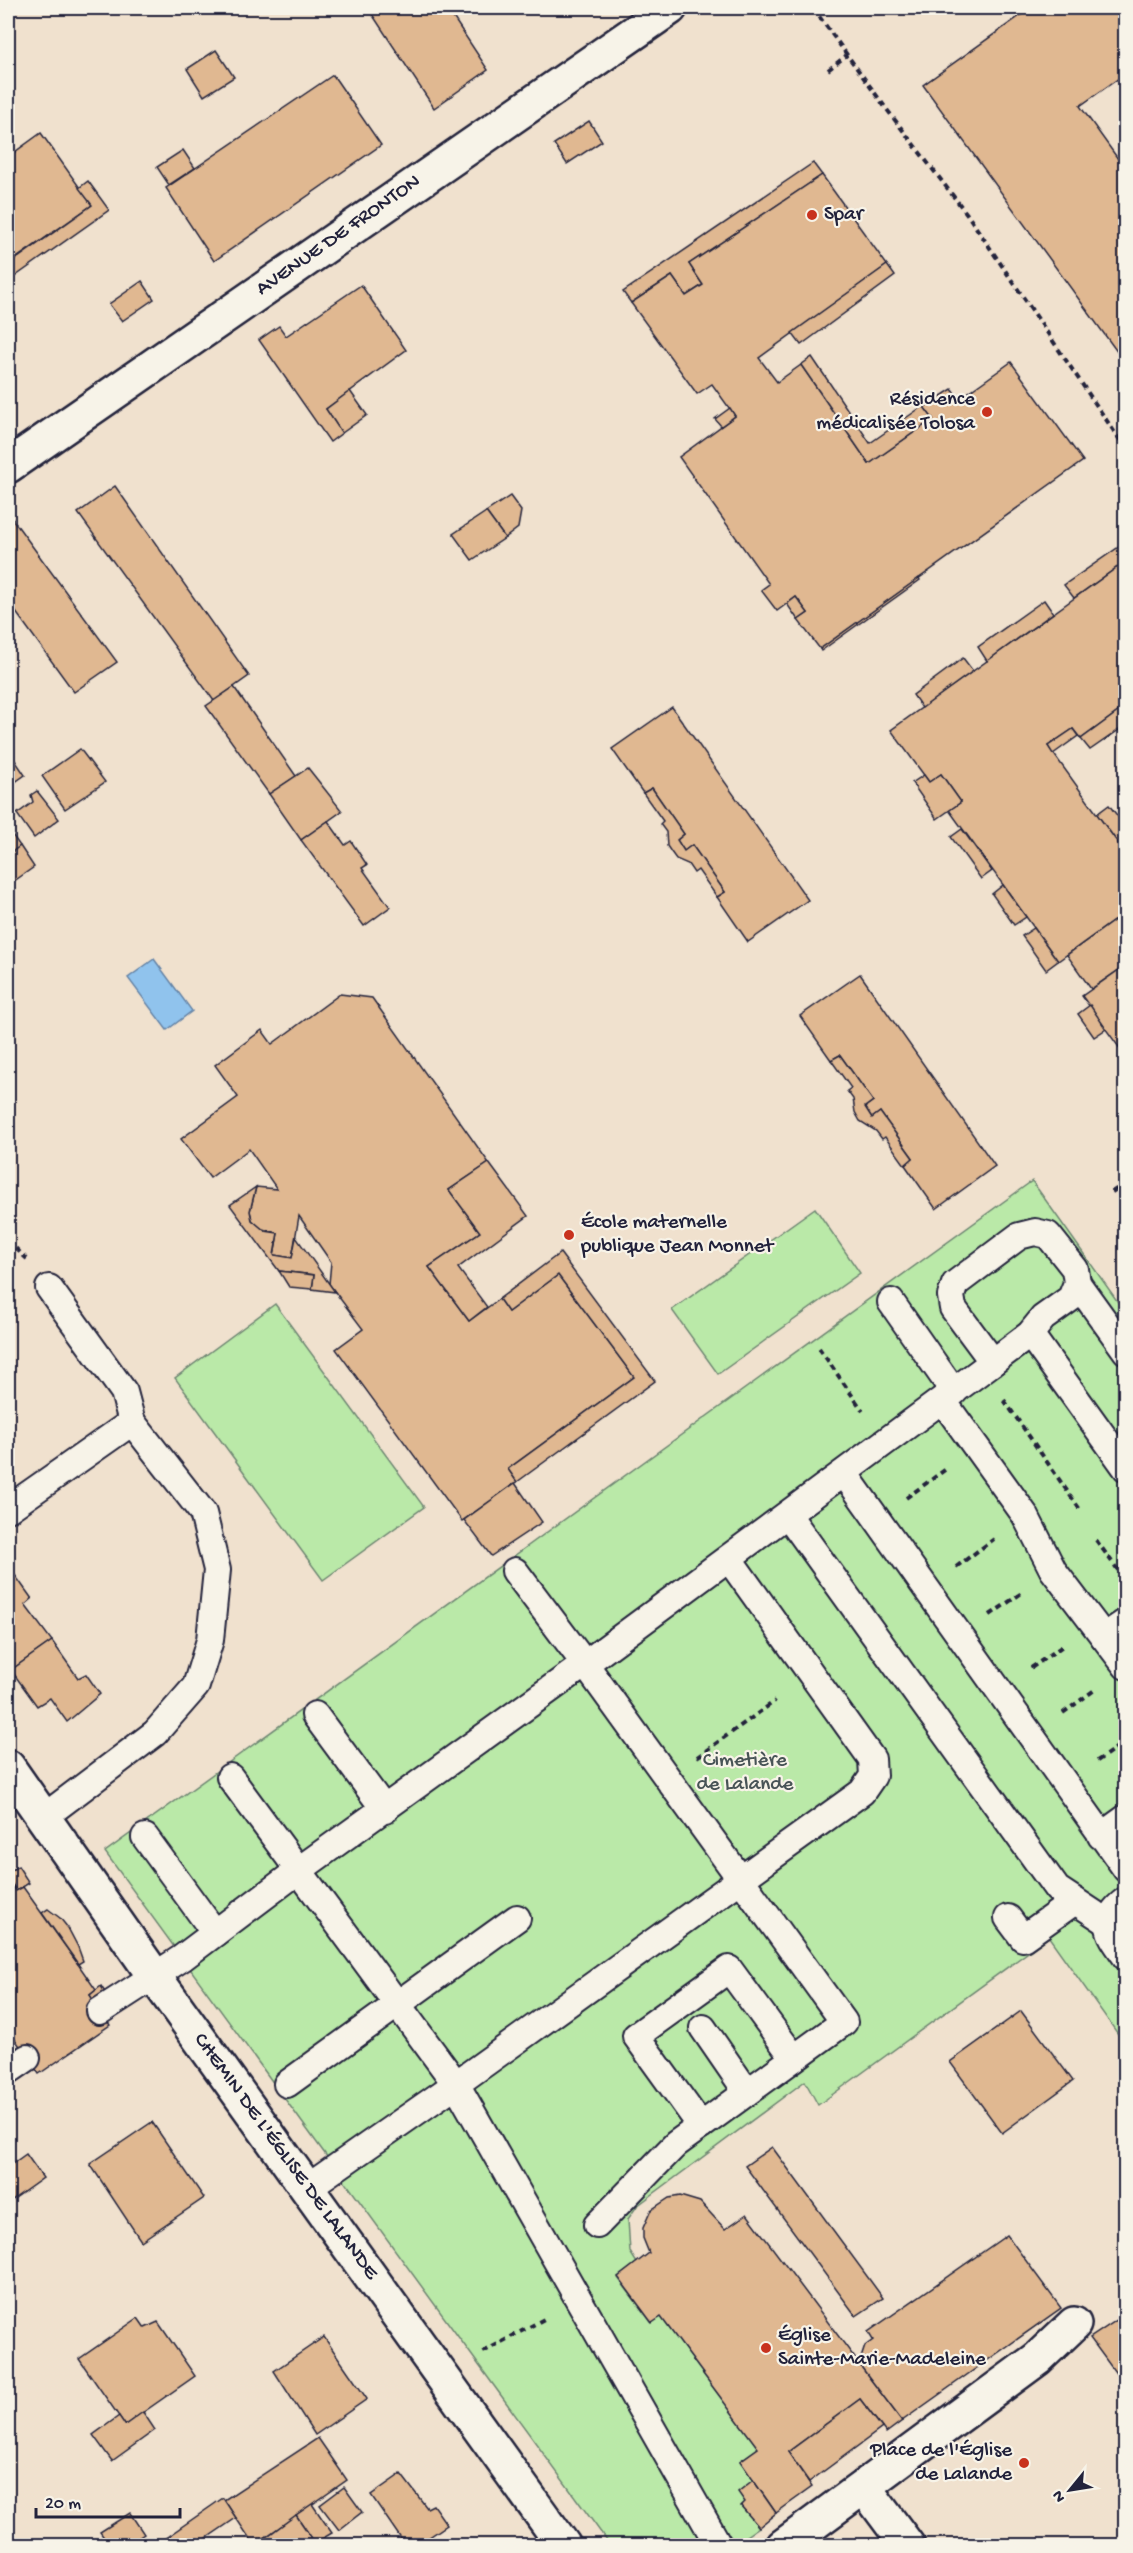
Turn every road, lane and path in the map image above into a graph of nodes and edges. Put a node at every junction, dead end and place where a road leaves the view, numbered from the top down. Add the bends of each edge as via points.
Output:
1 (813, 8) edge
2 (655, 12) edge
3 (847, 55) junction
4 (828, 70) dead end
5 (1125, 449) edge
6 (8, 466) edge
7 (1125, 1182) edge
8 (1112, 1192) dead end
9 (1077, 1283) junction
10 (49, 1288) dead end
11 (891, 1302) dead end
12 (1030, 1334) junction
13 (819, 1347) dead end
14 (1125, 1351) edge
15 (988, 1366) junction
16 (948, 1397) junction
17 (132, 1422) junction
18 (885, 1443) junction
19 (976, 1447) junction
20 (1125, 1468) edge
21 (844, 1473) junction
22 (8, 1509) edge
23 (1081, 1511) dead end
24 (788, 1515) junction
25 (1025, 1515) junction
26 (877, 1519) junction
27 (1096, 1540) dead end
28 (729, 1559) junction
29 (1053, 1570) junction
30 (515, 1571) dead end
31 (1125, 1581) edge
32 (926, 1589) junction
33 (1125, 1622) edge
34 (1099, 1630) junction
35 (960, 1637) junction
36 (585, 1664) junction
37 (1125, 1666) edge
38 (1097, 1688) dead end
39 (998, 1691) junction
40 (774, 1701) dead end
41 (315, 1715) dead end
42 (1030, 1736) junction
43 (8, 1767) edge
44 (230, 1777) dead end
45 (667, 1778) junction
46 (385, 1810) junction
47 (44, 1817) junction
48 (1125, 1818) edge
49 (1101, 1836) junction
50 (145, 1837) dead end
51 (1125, 1869) edge
52 (299, 1870) junction
53 (740, 1881) junction
54 (1125, 1900) edge
55 (1076, 1901) junction
56 (517, 1918) dead end
57 (1008, 1918) dead end
58 (1107, 1922) junction
59 (215, 1933) junction
60 (1125, 1957) edge
61 (155, 1977) junction
62 (397, 2004) junction
63 (100, 2011) dead end
64 (703, 2028) dead end
65 (794, 2058) junction
66 (287, 2084) dead end
67 (456, 2084) junction
68 (747, 2092) junction
69 (700, 2126) junction
70 (307, 2188) junction
71 (597, 2225) dead end
72 (579, 2300) junction
73 (1074, 2324) dead end
74 (483, 2352) dead end
75 (864, 2487) junction
76 (564, 2546) edge
77 (719, 2546) edge
78 (783, 2546) edge
79 (908, 2546) edge

1 - 3 path
2 - 6 street, AVENUE DE FRONTON
3 - 4 path
3 - 5 path via 967,214
7 - 8 path
9 - 12 lane via 1071,1298 1043,1318
9 - 14 lane
9 - 15 lane via 1075,1269 1048,1235 1035,1232 1019,1236 956,1284 952,1308
10 - 17 lane via 124,1392
11 - 16 lane
12 - 15 lane
12 - 20 lane
13 - 18 path
15 - 16 lane
15 - 23 path
16 - 18 lane
16 - 19 lane
17 - 22 lane
17 - 47 lane via 203,1513 217,1570 210,1640 196,1686 155,1733
18 - 21 lane
19 - 25 lane
19 - 26 path
21 - 24 lane
21 - 26 lane
24 - 28 lane
24 - 55 lane via 1057,1889
25 - 29 lane
25 - 32 path
26 - 32 lane
27 - 31 path
28 - 36 lane
28 - 53 lane via 872,1759 873,1776 862,1792
29 - 34 lane
29 - 35 path
30 - 36 lane
32 - 35 lane
33 - 34 lane
34 - 37 lane
34 - 39 path
35 - 39 lane
36 - 45 lane
36 - 46 lane
38 - 42 path
39 - 42 lane
40 - 45 path
41 - 46 lane
42 - 49 lane
43 - 47 street, CHEMIN DE L'ÉGLISE DE LALANDE
44 - 52 lane
45 - 53 lane
46 - 52 lane
47 - 61 street, CHEMIN DE L'ÉGLISE DE LALANDE
48 - 49 lane
49 - 51 lane
50 - 59 lane
52 - 59 lane
52 - 62 lane
53 - 65 lane via 844,2022
53 - 67 lane
54 - 58 lane
55 - 57 lane via 1023,1938
55 - 58 lane
56 - 62 lane
58 - 60 lane
59 - 61 lane
61 - 63 lane
61 - 70 street, CHEMIN DE L'ÉGLISE DE LALANDE
62 - 66 lane
62 - 67 lane
64 - 68 lane
65 - 68 lane
65 - 69 lane via 729,1969 636,2036
67 - 70 lane
67 - 72 lane
68 - 69 lane
69 - 71 lane via 676,2144
70 - 76 street, CHEMIN DE L'ÉGLISE DE LALANDE
72 - 74 path
72 - 77 lane
73 - 75 street via 1037,2359
75 - 78 street
75 - 79 street

